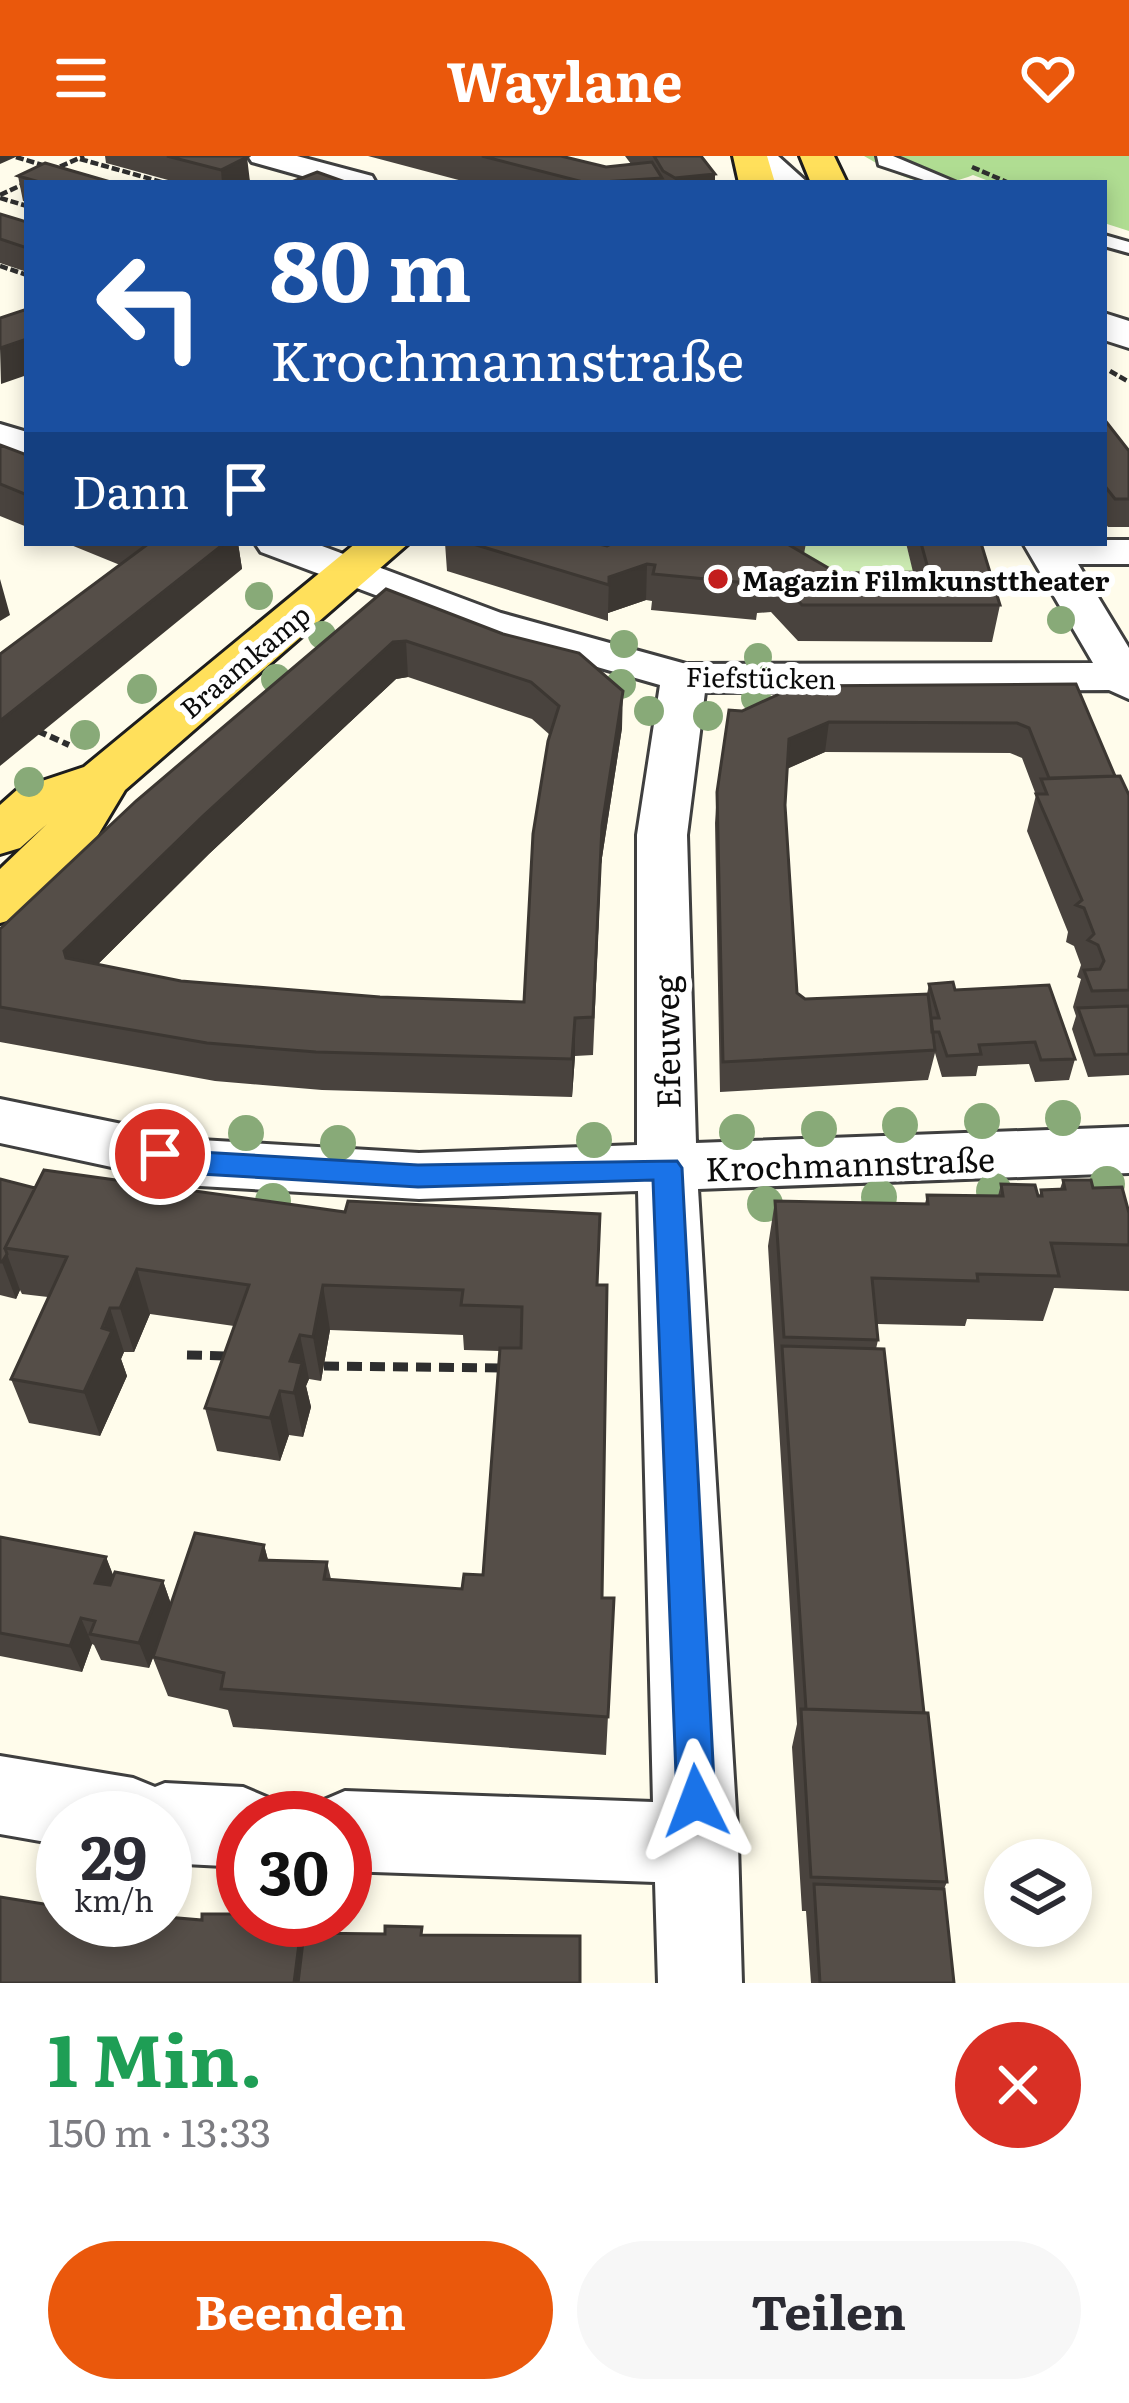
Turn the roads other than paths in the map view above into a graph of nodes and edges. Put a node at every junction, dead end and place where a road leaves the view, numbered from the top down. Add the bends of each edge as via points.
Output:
1 (262, 156) edge
2 (753, 156) edge
3 (817, 156) edge
4 (885, 156) edge
5 (932, 157) edge
6 (350, 180) edge
7 (786, 180) edge
8 (845, 180) edge
9 (942, 180) edge
10 (295, 546) edge
11 (1048, 548) edge
12 (1129, 552) edge
13 (366, 557) edge
14 (684, 678) junction
15 (1127, 681) edge
16 (104, 778) junction
17 (0, 835) edge
18 (0, 903) edge
19 (0, 1121) edge
20 (1129, 1150) edge
21 (667, 1168) junction
22 (0, 1795) edge
23 (36, 1801) edge
24 (372, 1832) edge
25 (698, 1844) junction
26 (700, 1983) edge

1 - 6 street
2 - 7 street
3 - 8 street
4 - 9 lane via 893,167
5 - 9 lane
10 - 13 street, Fiefstücken
11 - 12 street
11 - 15 street
13 - 14 street, Fiefstücken via 486,622
13 - 16 main road, Braamkamp
14 - 15 street, Fiefstücken
14 - 21 street, Efeuweg via 662,835
16 - 17 main road, Braamkamp via 38,802
16 - 18 main road, Braamkamp via 65,842
19 - 21 street, Krochmannstraße via 200,1163 418,1176
20 - 21 street, Krochmannstraße
21 - 25 street, Efeuweg
22 - 23 street
24 - 25 street
25 - 26 street, Efeuweg

